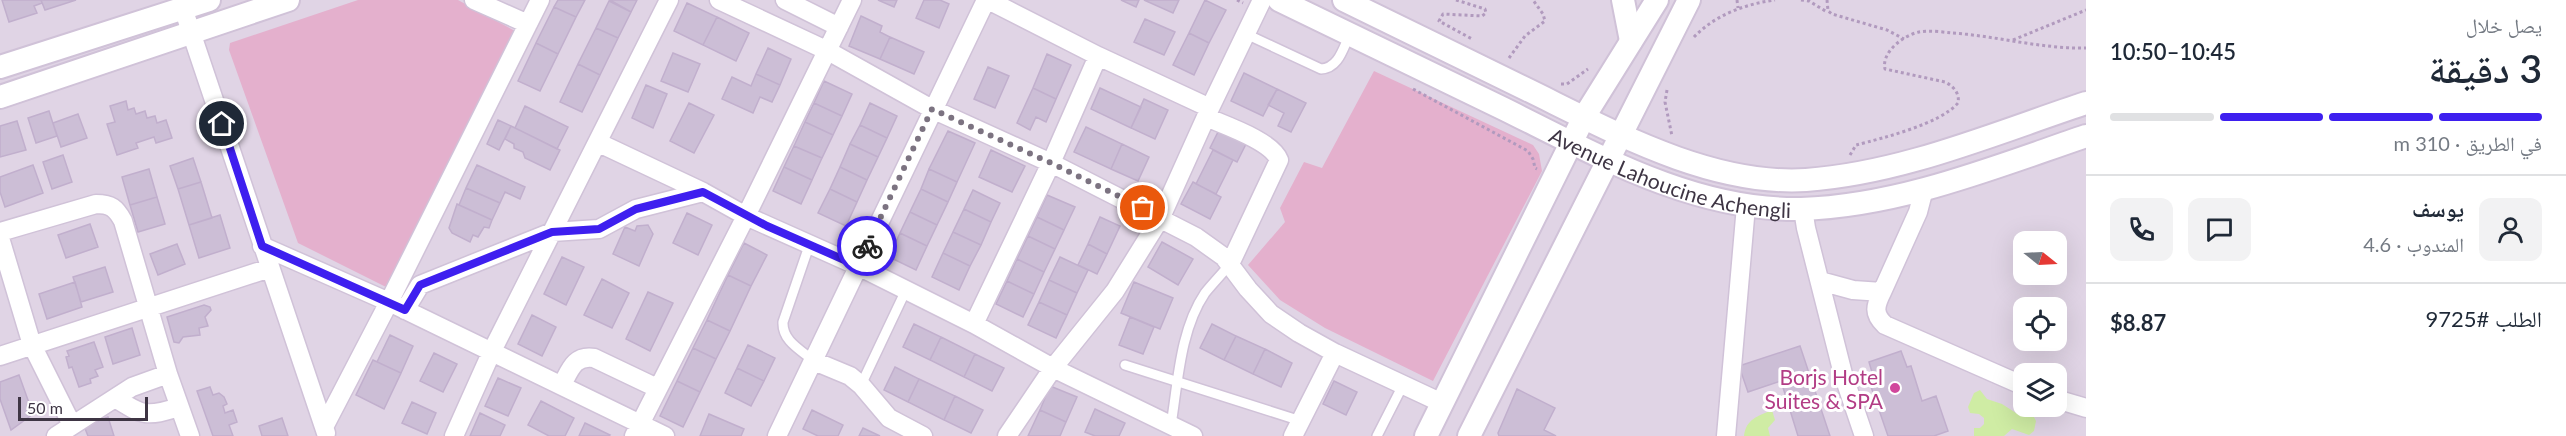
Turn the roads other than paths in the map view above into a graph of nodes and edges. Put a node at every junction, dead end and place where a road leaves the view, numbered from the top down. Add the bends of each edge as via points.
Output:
1 (209, 0) edge
2 (288, 0) edge
3 (474, 0) edge
4 (540, 0) edge
5 (669, 0) edge
6 (719, 0) edge
7 (785, 0) edge
8 (852, 0) edge
9 (987, 0) edge
10 (1279, 0) edge
11 (1344, 0) edge
12 (1623, 0) edge
13 (1657, 0) edge
14 (1689, 0) edge
15 (744, 5) edge
16 (1260, 5) edge
17 (183, 8) junction
18 (528, 24) junction
19 (840, 27) junction
20 (192, 33) junction
21 (1246, 34) junction
22 (1350, 34) junction
23 (1631, 40) junction
24 (828, 51) junction
25 (1098, 57) junction
26 (0, 67) edge
27 (0, 97) edge
28 (2086, 103) edge
29 (932, 109) junction
30 (1208, 112) junction
31 (1584, 117) junction
32 (1621, 135) junction
33 (2086, 136) edge
34 (599, 143) junction
35 (1571, 143) junction
36 (1608, 161) junction
37 (1051, 163) junction
38 (1924, 189) junction
39 (703, 192) junction
40 (1746, 206) junction
41 (1803, 209) junction
42 (746, 216) junction
43 (1161, 217) junction
44 (0, 232) edge
45 (552, 232) junction
46 (0, 238) edge
47 (262, 246) junction
48 (810, 246) junction
49 (1230, 264) junction
50 (858, 266) junction
51 (270, 268) junction
52 (1820, 281) junction
53 (906, 290) junction
54 (1882, 292) junction
55 (397, 306) junction
56 (147, 307) junction
57 (974, 324) junction
58 (32, 345) junction
59 (492, 351) junction
60 (1335, 353) junction
61 (0, 356) edge
62 (814, 361) junction
63 (1125, 365) dead end
64 (1053, 368) junction
65 (168, 374) junction
66 (1178, 381) junction
67 (2013, 381) edge
68 (1403, 384) junction
69 (562, 385) junction
70 (861, 385) junction
71 (657, 388) junction
72 (115, 398) junction
73 (2067, 402) edge
74 (1442, 403) junction
75 (179, 407) junction
76 (2086, 408) edge
77 (72, 425) junction
78 (1163, 427) edge
79 (1297, 429) edge
80 (637, 430) edge
81 (326, 432) edge
82 (56, 436) edge
83 (190, 436) edge
84 (454, 436) edge
85 (665, 436) edge
86 (777, 436) edge
87 (923, 436) edge
88 (1006, 436) edge
89 (1193, 436) edge
90 (1377, 436) edge
91 (1426, 436) edge
92 (1469, 436) edge
93 (1726, 436) edge
94 (1864, 436) edge

1 - 17 street
2 - 20 street
3 - 18 street
4 - 18 street
5 - 34 street
6 - 15 street
7 - 19 street
8 - 19 street
9 - 25 street
9 - 29 street
10 - 22 street, Avenue Lahoucine Achengli
11 - 31 street, Avenue Lahoucine Achengli
12 - 23 street
13 - 23 street
14 - 32 street
15 - 24 street
16 - 21 street
17 - 20 street
17 - 26 street
18 - 55 street
19 - 24 street
20 - 27 street
20 - 47 street
21 - 22 lane via 1321,69 1336,63
21 - 30 street
22 - 35 street, Avenue Lahoucine Achengli
23 - 31 street
24 - 29 street
24 - 42 street
25 - 30 street
25 - 37 street
28 - 32 street, Avenue Lahoucine Achengli via 1949,150 1853,174 1804,180 1719,171
29 - 37 street
29 - 50 street
30 - 43 street
30 - 49 street via 1259,141 1276,153 1279,160
31 - 32 street, Avenue Lahoucine Achengli
31 - 35 street
32 - 36 street
33 - 38 street, Avenue Lahoucine Achengli
34 - 39 street
34 - 45 street
35 - 36 street, Avenue Lahoucine Achengli
35 - 74 street
36 - 40 street, Avenue Lahoucine Achengli via 1697,194
36 - 92 street
37 - 43 street
37 - 57 street
38 - 41 street, Avenue Lahoucine Achengli
38 - 54 street via 1918,212
39 - 42 street
39 - 45 street via 636,209 599,229
40 - 41 street, Avenue Lahoucine Achengli
40 - 93 street
41 - 52 street
42 - 48 street
42 - 71 street
43 - 49 street via 1196,237
43 - 64 street via 1115,291
44 - 56 street via 107,204 116,209 123,221
45 - 55 street via 420,285
45 - 59 street
46 - 58 street
47 - 51 street
47 - 55 street
48 - 50 street
48 - 62 lane via 783,331 789,341
49 - 60 street via 1271,314
49 - 66 lane via 1196,311
50 - 53 street
50 - 62 street
51 - 56 street
51 - 81 street
52 - 54 street via 1853,290
52 - 94 street via 1843,374
53 - 57 street
53 - 70 lane
54 - 67 street via 1875,312 1885,325
55 - 59 street
55 - 81 street
56 - 58 street
56 - 65 street
57 - 64 street
58 - 61 street
58 - 77 street
59 - 69 street
59 - 84 street
60 - 68 street
60 - 79 street
62 - 70 street via 850,376
62 - 86 street
63 - 66 lane
64 - 78 street
64 - 88 street
65 - 72 street via 144,381
65 - 75 street
66 - 78 lane
66 - 79 lane
68 - 74 street
68 - 90 lane
69 - 71 street via 575,362 585,357
69 - 80 street
70 - 87 street via 889,418
71 - 80 street
72 - 75 street via 138,413 156,414
72 - 77 street
73 - 76 street
74 - 91 street
75 - 83 street
77 - 82 street
78 - 89 street
80 - 85 street

